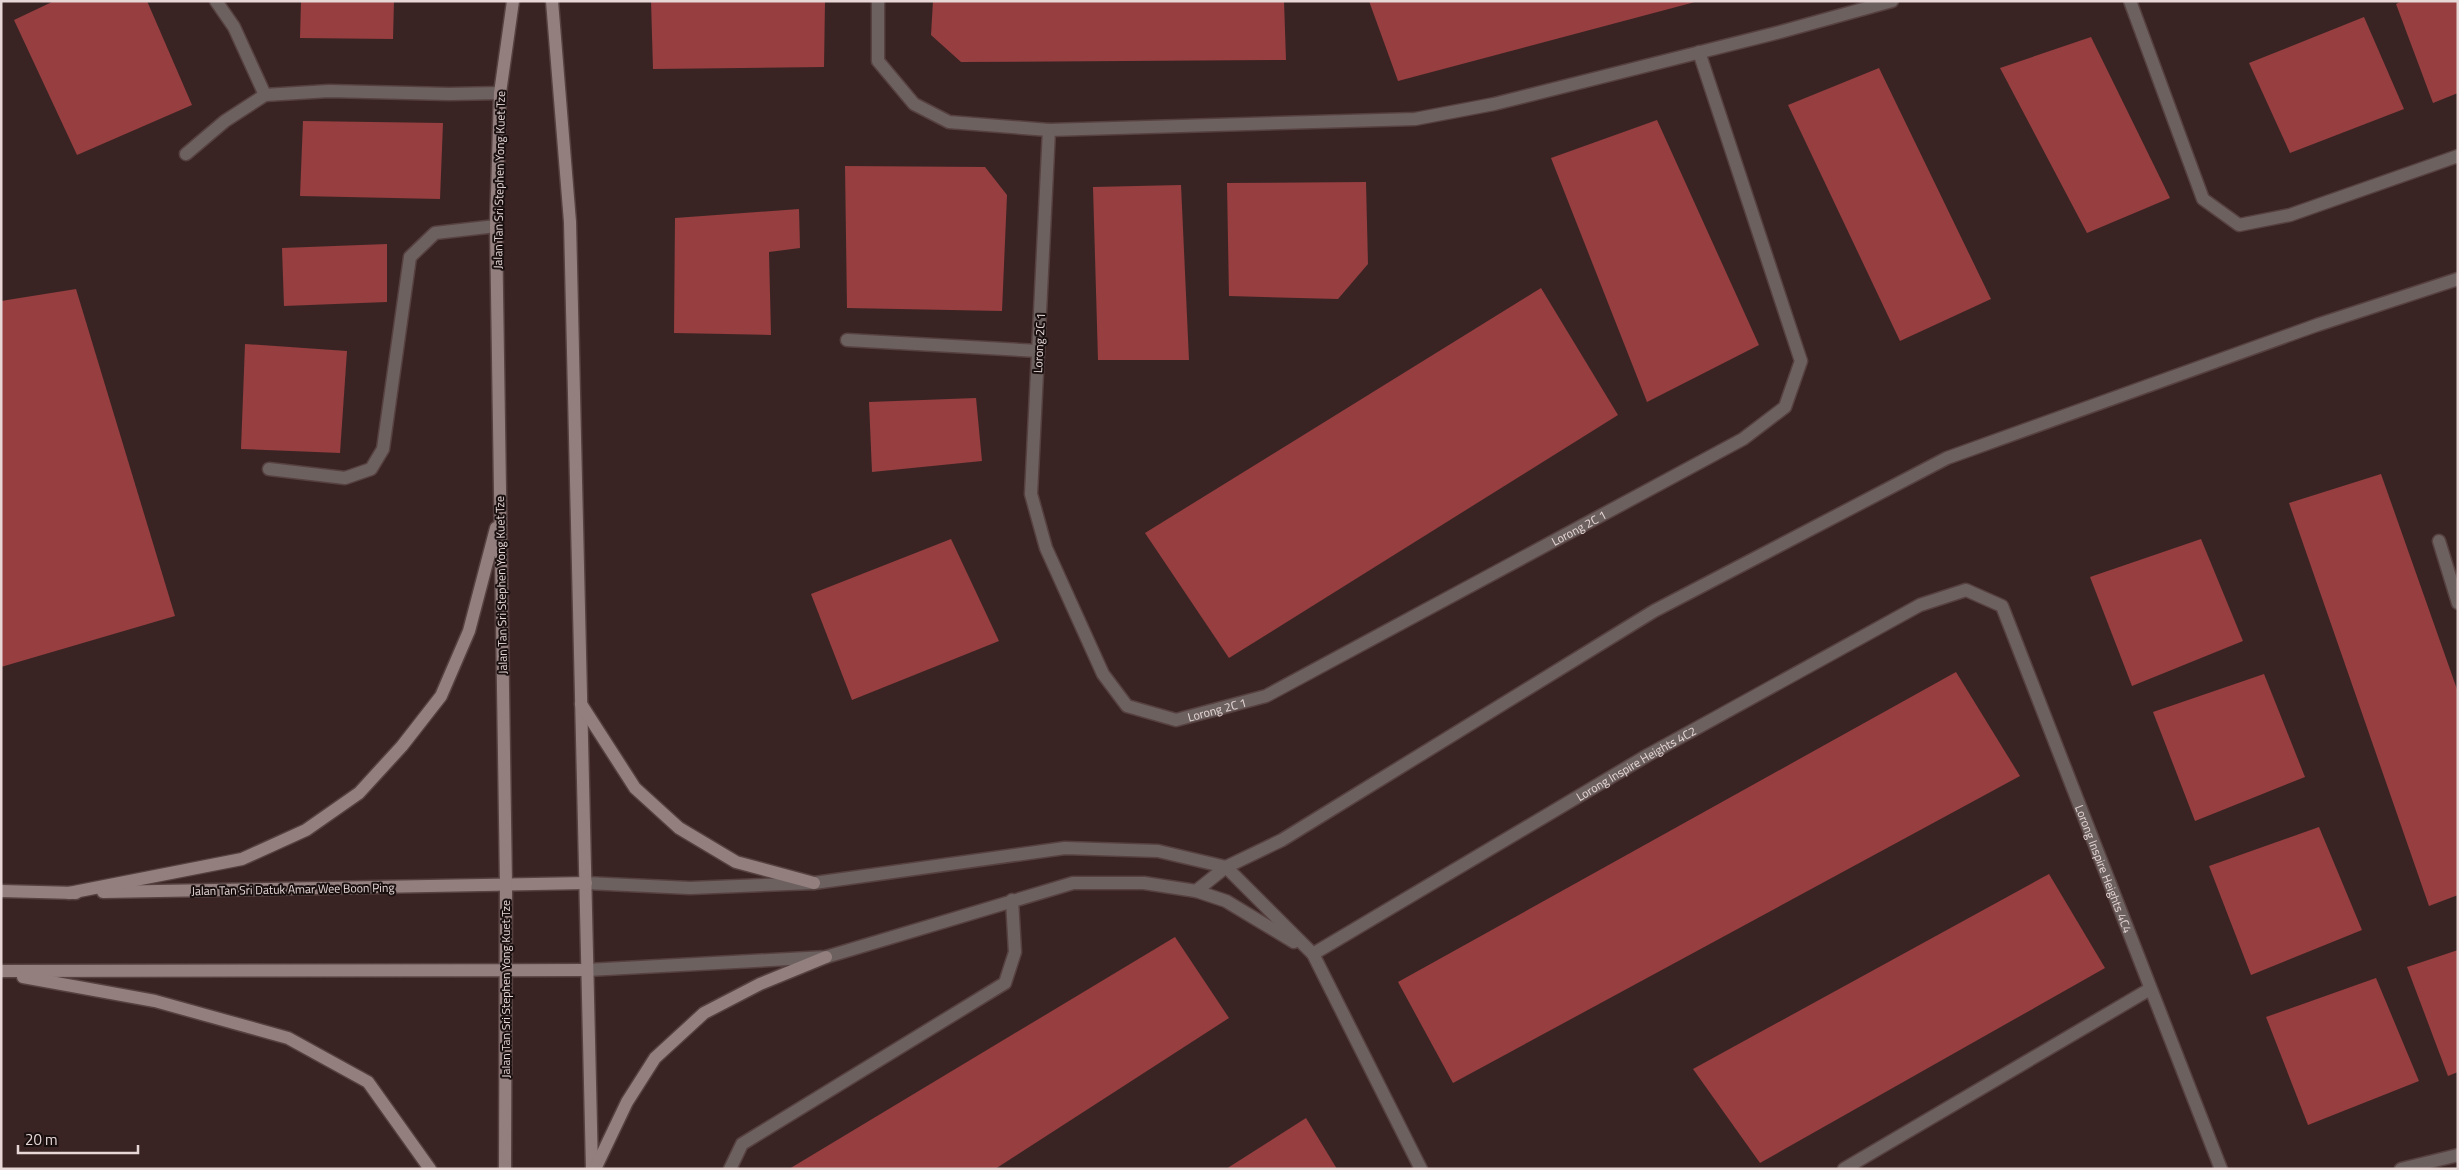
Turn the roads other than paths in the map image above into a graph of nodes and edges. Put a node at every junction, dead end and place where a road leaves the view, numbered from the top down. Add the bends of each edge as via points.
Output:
1 (216, 1) edge
2 (513, 1) edge
3 (552, 1) edge
4 (878, 1) edge
5 (1892, 1) edge
6 (2130, 1) edge
7 (1698, 52) junction
8 (500, 93) junction
9 (265, 95) junction
10 (1049, 130) junction
11 (186, 154) dead end
12 (2458, 156) edge
13 (496, 226) junction
14 (2458, 279) edge
15 (847, 340) dead end
16 (1038, 351) junction
17 (269, 469) dead end
18 (500, 514) junction
19 (2439, 541) dead end
20 (1966, 590) joint
21 (2458, 603) edge
22 (581, 704) junction
23 (1226, 868) junction
24 (586, 883) junction
25 (814, 883) junction
26 (506, 885) junction
27 (1, 891) edge
28 (1196, 891) junction
29 (69, 893) junction
30 (1012, 900) junction
31 (1313, 954) junction
32 (826, 956) junction
33 (587, 970) junction
34 (1, 972) edge
35 (505, 972) junction
36 (2150, 989) junction
37 (2458, 1155) edge
38 (430, 1169) edge
39 (504, 1169) edge
40 (594, 1169) edge
41 (730, 1169) edge
42 (1421, 1169) edge
43 (1844, 1169) edge
44 (2221, 1169) edge
45 (2401, 1169) edge

1 - 9 street via 234,27
2 - 8 main road, Jalan Tan Sri Stephen Yong Kuet Tze
3 - 22 main road via 570,222
4 - 10 street via 878,61 914,104 949,122
5 - 7 street
6 - 12 street via 2203,199 2239,225 2290,215
7 - 10 street via 1494,104 1415,119
7 - 16 street, Lorong 2C 1 via 1801,361 1785,407 1743,439 1266,696 1176,720 1127,706 1103,674 1046,548 1031,494
8 - 9 street via 329,91
8 - 13 main road, Jalan Tan Sri Stephen Yong Kuet Tze
9 - 11 street via 225,121
10 - 16 street, Lorong 2C 1
13 - 17 street via 435,234 410,257 383,449 371,469 345,478
13 - 18 main road, Jalan Tan Sri Stephen Yong Kuet Tze
14 - 23 street via 2317,325 1947,458 1654,611 1282,840
15 - 16 street
18 - 26 main road, Jalan Tan Sri Stephen Yong Kuet Tze
18 - 29 main road via 469,631 441,696 359,793 306,830 242,859
19 - 21 street
20 - 31 street, Lorong Inspire Heights 4C2 via 1920,605 1656,750
20 - 36 street, Lorong Inspire Heights 4C4 via 2002,606
22 - 24 main road
22 - 25 main road via 635,788 679,828 736,862
23 - 25 street via 1158,851 1065,848
23 - 28 street
23 - 31 street
24 - 25 street via 690,888
24 - 26 main road, Jalan Tan Sri Datuk Amar Wee Boon Ping
24 - 33 main road
26 - 29 main road, Jalan Tan Sri Datuk Amar Wee Boon Ping
26 - 35 main road, Jalan Tan Sri Stephen Yong Kuet Tze
27 - 29 main road, Jalan Tan Sri Datuk Amar Wee Boon Ping
28 - 30 street via 1144,883 1073,883
28 - 31 street via 1226,901
30 - 32 street
30 - 41 street via 1015,952 1005,983 742,1144
31 - 42 street
32 - 33 street
32 - 40 main road via 760,984 704,1014 655,1058 626,1102
33 - 35 main road
33 - 40 main road
34 - 35 main road
34 - 38 main road via 155,1001 288,1038 368,1082
35 - 39 main road, Jalan Tan Sri Stephen Yong Kuet Tze
36 - 43 street
36 - 44 street, Lorong Inspire Heights 4C4
37 - 45 street

